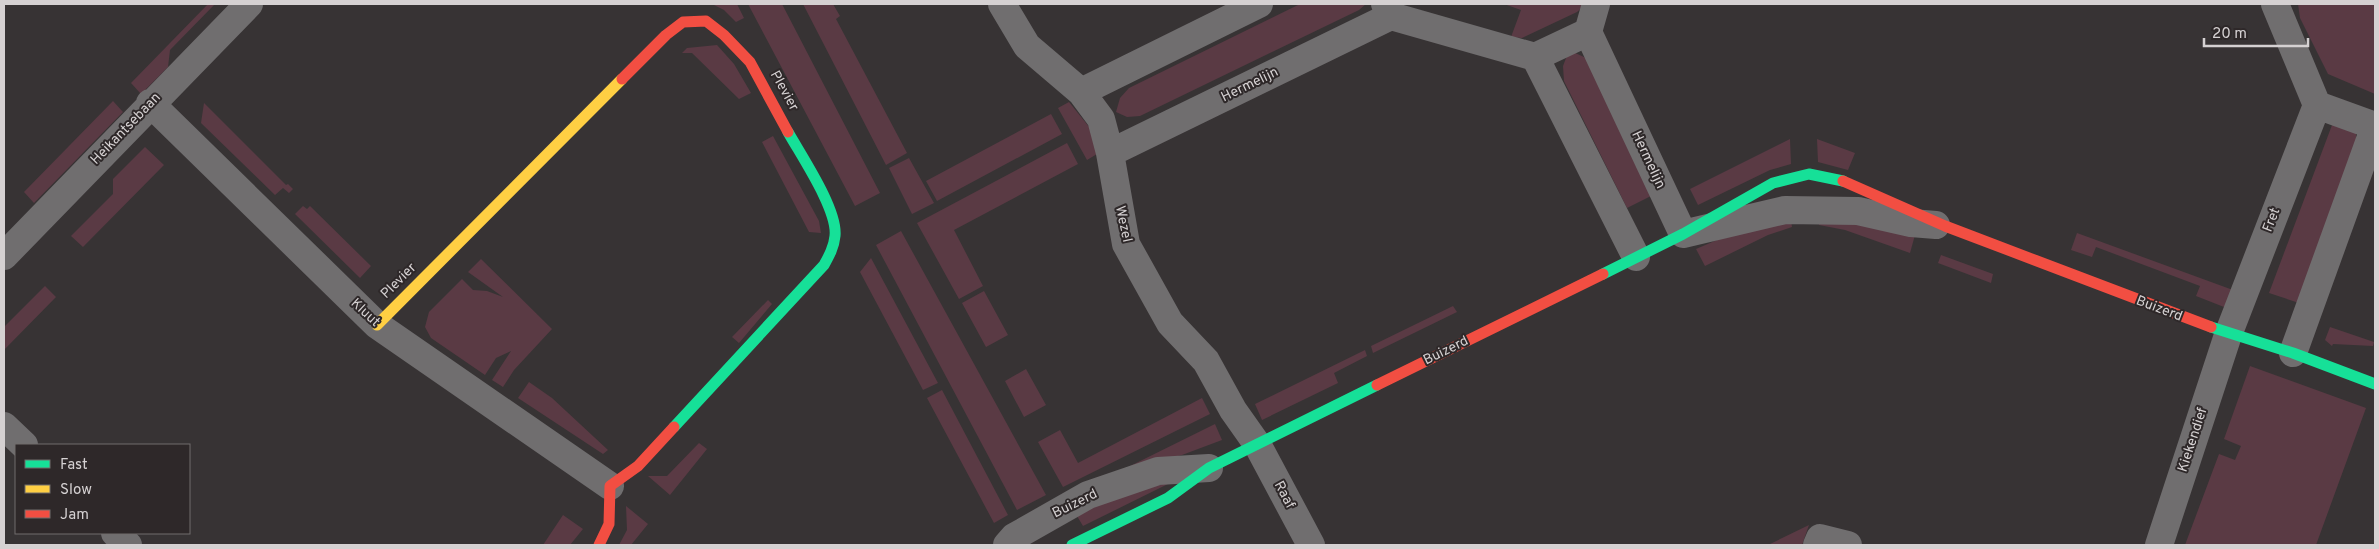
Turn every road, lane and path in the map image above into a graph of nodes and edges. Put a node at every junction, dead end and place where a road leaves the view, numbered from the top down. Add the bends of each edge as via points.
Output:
1 (249, 4) edge
2 (1002, 4) edge
3 (1259, 4) edge
4 (1596, 4) edge
5 (2275, 4) edge
6 (1388, 10) edge
7 (1588, 32) junction
8 (1535, 57) junction
9 (1081, 92) junction
10 (150, 103) junction
11 (2317, 105) junction
12 (2375, 126) edge
13 (1110, 153) junction
14 (1945, 226) junction
15 (1683, 234) junction
16 (4, 256) edge
17 (1636, 257) junction
18 (377, 325) junction
19 (2228, 334) junction
20 (2293, 353) junction
21 (2375, 384) edge
22 (4, 426) edge
23 (23, 444) edge
24 (1257, 444) junction
25 (1209, 468) junction
26 (610, 486) junction
27 (116, 534) edge
28 (128, 545) edge
29 (599, 545) edge
30 (1007, 545) edge
31 (1072, 545) edge
32 (1311, 545) edge
33 (1817, 545) edge
34 (1848, 545) edge
35 (2159, 545) edge

1 - 10 street, Heikantsebaan
2 - 9 street, Wezel via 1027,46
3 - 9 street
4 - 7 street
5 - 11 street
6 - 8 street, Hermelijn
6 - 13 street, Hermelijn
7 - 8 street
7 - 15 street, Hermelijn
8 - 17 street
9 - 13 street, Wezel via 1101,119
10 - 16 street, Heikantsebaan
10 - 18 street, Kluut
11 - 12 street
11 - 19 street, Fret
12 - 20 street
13 - 24 street, Wezel via 1126,244 1170,323 1206,361 1233,410
14 - 15 street, Buizerd via 1912,223 1858,211 1785,210
14 - 15 street, Buizerd via 1847,182 1809,174 1773,183
14 - 19 street, Buizerd
15 - 17 street, Buizerd
17 - 24 street, Buizerd
18 - 26 street, Kluut
18 - 26 street, Plevier via 666,35 683,22 706,21 750,62 830,208 836,227 835,244 824,265 644,459
19 - 20 street, Buizerd
19 - 35 street, Kiekendief
20 - 21 street, Buizerd
22 - 23 street
24 - 25 street, Buizerd
24 - 32 street, Raaf
25 - 30 street, Buizerd via 1158,471 1088,495 1014,537
25 - 31 street, Buizerd via 1168,498
26 - 29 street via 612,516 607,536
27 - 28 street
33 - 34 street via 1820,538

